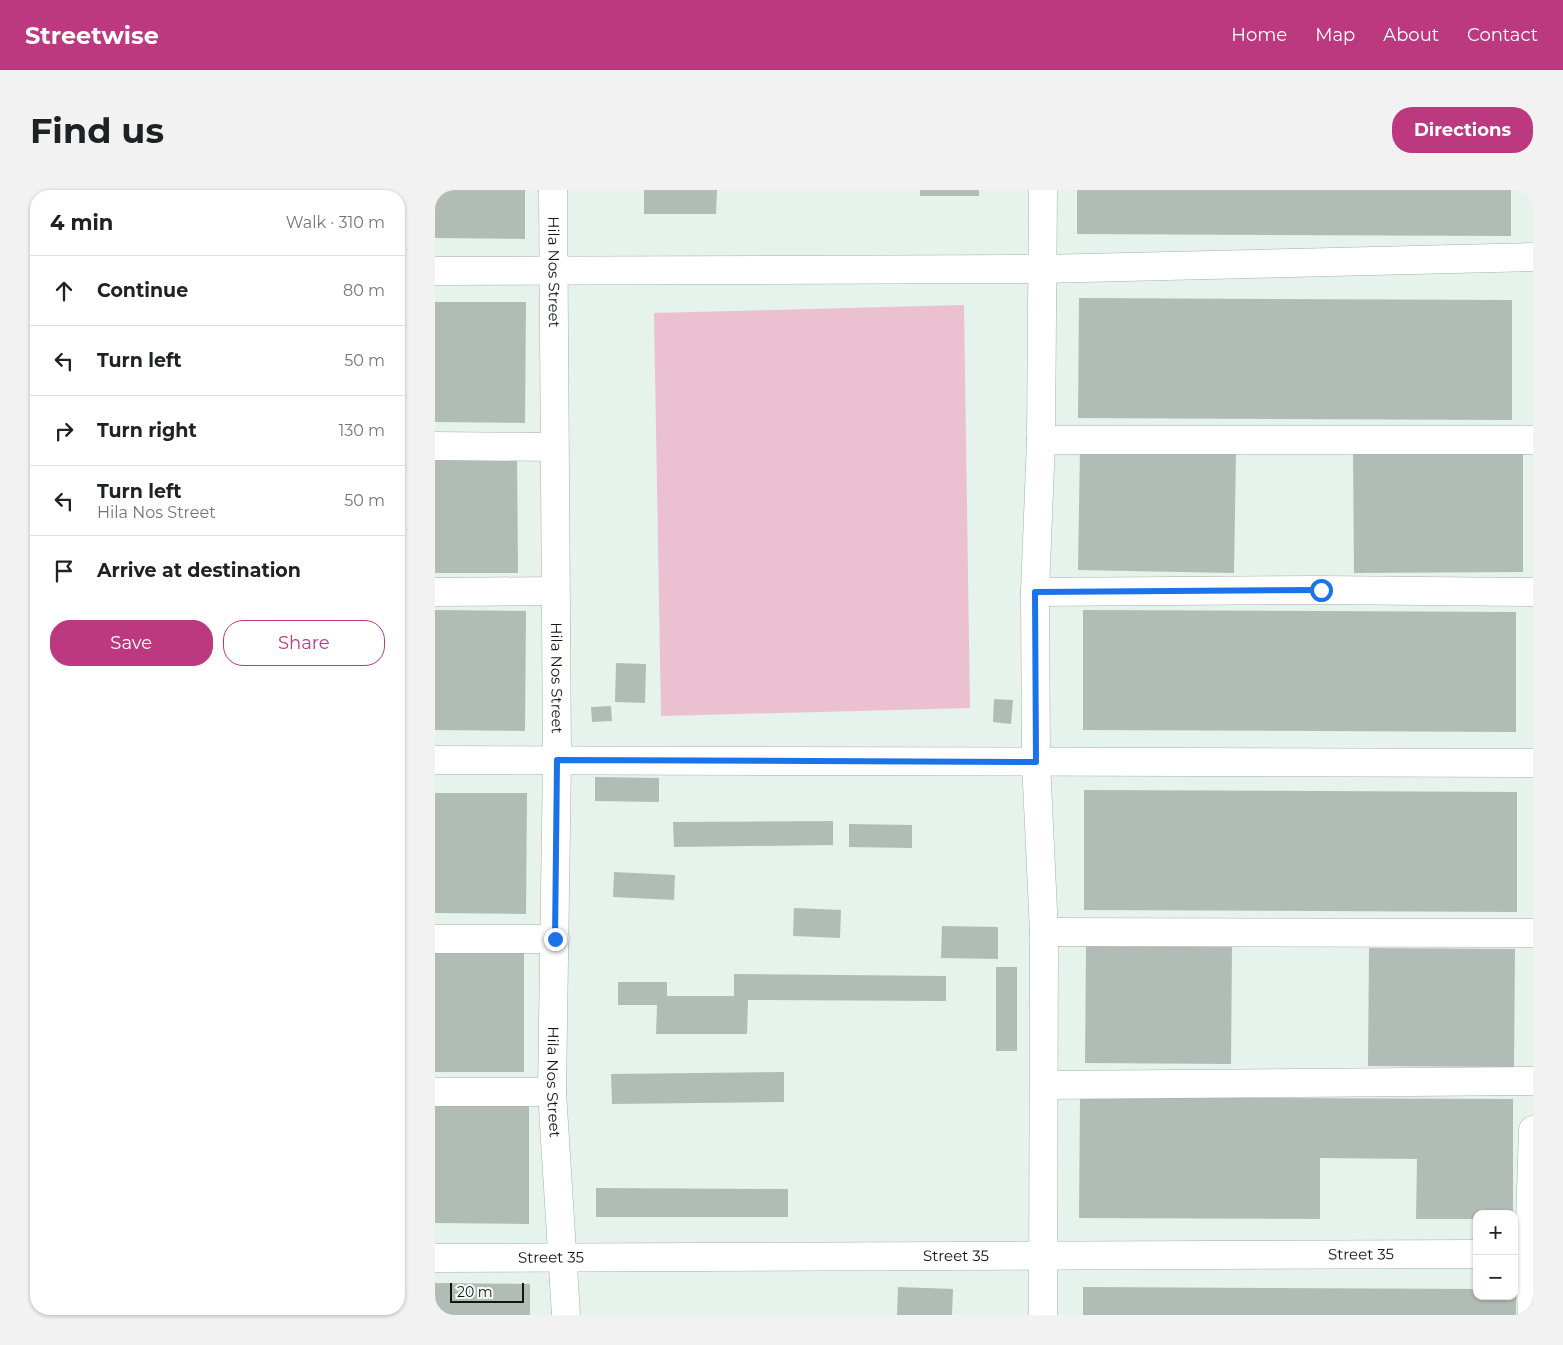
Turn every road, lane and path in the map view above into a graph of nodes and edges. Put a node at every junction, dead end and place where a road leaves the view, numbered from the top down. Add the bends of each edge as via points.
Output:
1 (553, 190) edge
2 (1043, 190) edge
3 (1533, 257) edge
4 (554, 269) junction
5 (1043, 269) junction
6 (435, 271) edge
7 (1041, 440) junction
8 (1533, 440) edge
9 (435, 446) edge
10 (554, 447) junction
11 (435, 592) edge
12 (555, 592) junction
13 (1035, 592) junction
14 (1533, 592) edge
15 (435, 760) edge
16 (557, 760) junction
17 (1036, 762) junction
18 (1533, 763) edge
19 (1044, 932) junction
20 (1533, 933) edge
21 (435, 939) edge
22 (555, 939) junction
23 (1533, 1081) edge
24 (1044, 1085) junction
25 (435, 1092) edge
26 (552, 1092) junction
27 (1533, 1130) edge
28 (1525, 1253) edge
29 (1473, 1254) edge
30 (1042, 1256) junction
31 (562, 1257) junction
32 (435, 1258) edge
33 (566, 1315) edge
34 (1043, 1315) edge
35 (1532, 1315) edge

1 - 4 street, Hila Nos Street
2 - 5 street
3 - 5 street
4 - 5 street
4 - 6 street
4 - 10 street, Hila Nos Street
5 - 7 street
7 - 8 street
7 - 13 street
9 - 10 street
10 - 12 street, Hila Nos Street
11 - 12 street
12 - 16 street, Hila Nos Street
13 - 14 street
13 - 17 street
15 - 16 street
16 - 17 street
16 - 22 street, Hila Nos Street
17 - 18 street
17 - 19 street
19 - 20 street
19 - 24 street
21 - 22 street
22 - 26 street, Hila Nos Street
23 - 24 street
24 - 30 street
25 - 26 street
26 - 31 street, Hila Nos Street
27 - 28 street
28 - 35 street
29 - 30 street, Street 35
30 - 31 street, Street 35
30 - 34 street
31 - 32 street, Street 35
31 - 33 street, Hila Nos Street

